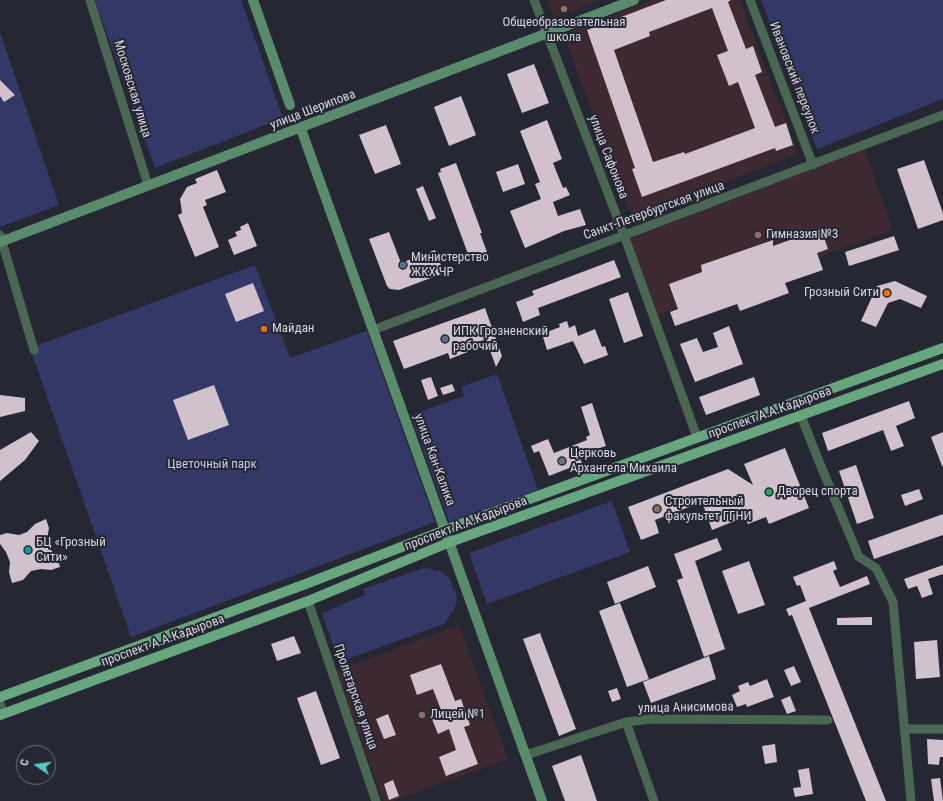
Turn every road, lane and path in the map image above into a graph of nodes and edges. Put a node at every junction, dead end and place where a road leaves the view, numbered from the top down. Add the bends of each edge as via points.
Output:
1 (90, 0) edge
2 (253, 0) edge
3 (534, 0) edge
4 (634, 0) edge
5 (750, 0) edge
6 (547, 34) junction
7 (290, 105) dead end
8 (943, 115) edge
9 (301, 128) junction
10 (814, 165) junction
11 (148, 185) junction
12 (624, 235) junction
13 (1, 239) edge
14 (373, 330) junction
15 (943, 348) edge
16 (34, 350) dead end
17 (943, 364) edge
18 (802, 416) junction
19 (697, 437) junction
20 (445, 530) junction
21 (450, 542) junction
22 (308, 601) junction
23 (0, 697) edge
24 (0, 704) edge
25 (2, 715) edge
26 (828, 720) dead end
27 (626, 722) junction
28 (905, 729) junction
29 (943, 729) edge
30 (526, 755) junction
31 (376, 801) edge
32 (542, 801) edge
33 (654, 801) edge
34 (911, 801) edge

1 - 11 street, Московская улица
2 - 7 street
3 - 6 street, улица Сафонова
4 - 6 street, улица Шерипова
5 - 10 street, Ивановский переулок
6 - 9 street, улица Шерипова
6 - 12 street, улица Сафонова
8 - 10 street, Санкт-Петербургская улица
9 - 11 street, улица Шерипова
9 - 14 street, улица Кан-Калика
10 - 12 street, Санкт-Петербургская улица
11 - 13 street, улица Шерипова
12 - 14 street, Санкт-Петербургская улица
12 - 19 street, улица Сафонова
13 - 16 street
14 - 20 street, улица Кан-Калика
15 - 19 main road, проспект А.А.Кадырова
17 - 18 main road, проспект А.А.Кадырова
18 - 21 main road, проспект А.А.Кадырова
18 - 28 street via 859,557 876,568 893,602
19 - 20 main road, проспект А.А.Кадырова
20 - 21 street, улица Кан-Калика
20 - 23 main road, проспект А.А.Кадырова
21 - 22 main road, проспект А.А.Кадырова
21 - 30 street, улица Кан-Калика
22 - 25 main road, проспект А.А.Кадырова
22 - 31 street, Пролетарская улица
24 - 25 street
26 - 27 street, улица Анисимова via 650,719
27 - 30 street, улица Анисимова
27 - 33 street
28 - 29 street
28 - 34 street
30 - 32 street, улица Кан-Калика

